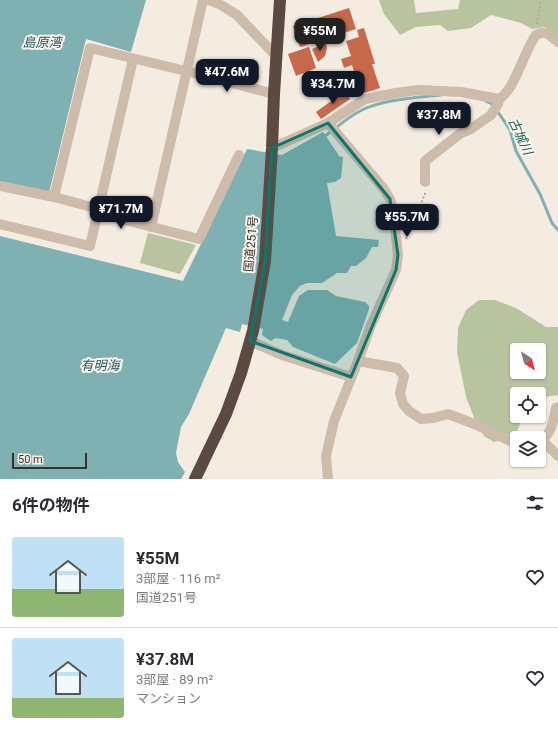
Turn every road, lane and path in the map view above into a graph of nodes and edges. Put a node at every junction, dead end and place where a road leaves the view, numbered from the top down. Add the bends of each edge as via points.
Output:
1 (203, 0) edge
2 (209, 0) edge
3 (280, 0) edge
4 (541, 0) edge
5 (536, 35) junction
6 (558, 42) edge
7 (277, 57) junction
8 (133, 59) junction
9 (186, 71) junction
10 (274, 94) junction
11 (497, 105) junction
12 (331, 127) junction
13 (272, 150) junction
14 (239, 155) dead end
15 (425, 182) joint
16 (0, 186) edge
17 (54, 197) junction
18 (98, 211) junction
19 (0, 224) edge
20 (151, 227) junction
21 (398, 255) junction
22 (252, 336) junction
23 (358, 361) junction
24 (351, 377) junction
25 (558, 407) edge
26 (546, 436) edge
27 (510, 441) edge
28 (546, 445) edge
29 (558, 456) edge
30 (195, 479) edge
31 (328, 479) edge

1 - 9 street
2 - 7 street via 237,15
3 - 7 highway, 国道251号
4 - 5 path
5 - 6 street via 547,33
5 - 11 street via 513,82
7 - 10 highway, 国道251号
8 - 9 street
8 - 17 street via 90,48
8 - 18 street
9 - 10 street
9 - 20 street
10 - 13 highway, 国道251号
11 - 12 street via 461,92 396,92 365,100
11 - 15 street via 491,115 425,161
12 - 13 street
12 - 21 street via 390,199
13 - 22 highway, 国道251号 via 265,261
14 - 20 street via 199,239
15 - 21 path via 425,194 414,224
16 - 17 street
17 - 18 street
18 - 19 street via 90,246
18 - 20 street
21 - 23 street via 396,270
22 - 24 street via 282,355
22 - 30 highway, 国道251号 via 226,414
23 - 24 street
23 - 27 street via 397,368 404,376 400,394 403,404 421,419 448,414
24 - 31 street via 334,421 326,456
25 - 26 street via 551,431
28 - 29 street

